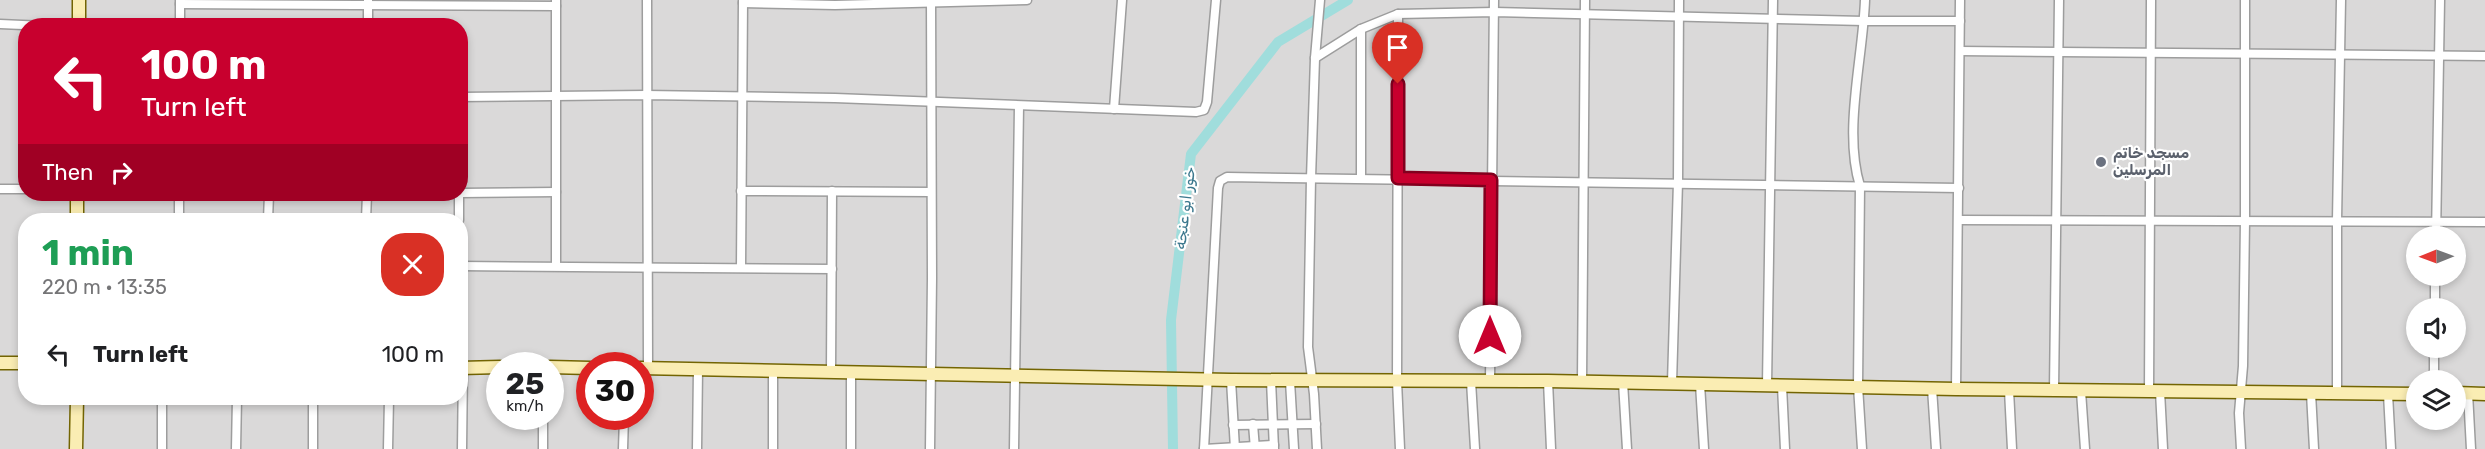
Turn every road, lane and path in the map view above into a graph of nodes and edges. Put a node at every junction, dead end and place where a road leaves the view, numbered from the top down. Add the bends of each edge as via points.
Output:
1 (79, 0) edge
2 (647, 0) edge
3 (1027, 0) edge
4 (1122, 0) edge
5 (1216, 0) edge
6 (1320, 0) edge
7 (1494, 0) edge
8 (1585, 0) edge
9 (1679, 0) edge
10 (1773, 0) edge
11 (1864, 0) edge
12 (1960, 0) edge
13 (2059, 0) edge
14 (2151, 0) edge
15 (2245, 0) edge
16 (2341, 0) edge
17 (2440, 0) edge
18 (180, 2) edge
19 (275, 2) edge
20 (368, 2) edge
21 (743, 2) edge
22 (835, 2) edge
23 (931, 2) edge
24 (462, 3) edge
25 (556, 3) edge
26 (1494, 12) junction
27 (1398, 14) junction
28 (1585, 14) junction
29 (1679, 15) junction
30 (79, 18) edge
31 (180, 18) edge
32 (368, 18) edge
33 (1772, 18) junction
34 (1864, 21) junction
35 (1960, 21) junction
36 (0, 24) edge
37 (18, 25) edge
38 (1361, 29) junction
39 (1960, 51) junction
40 (2059, 52) junction
41 (2151, 54) junction
42 (2244, 54) junction
43 (2340, 55) junction
44 (2439, 56) junction
45 (2485, 56) edge
46 (1315, 58) junction
47 (646, 95) junction
48 (557, 96) junction
49 (468, 97) edge
50 (742, 98) junction
51 (930, 101) junction
52 (1019, 106) junction
53 (1114, 109) junction
54 (1311, 178) junction
55 (1361, 178) junction
56 (1398, 178) junction
57 (1491, 180) junction
58 (1583, 181) junction
59 (1678, 182) junction
60 (1771, 183) junction
61 (1860, 186) junction
62 (1959, 188) junction
63 (0, 189) edge
64 (18, 189) edge
65 (832, 190) junction
66 (741, 191) junction
67 (556, 192) junction
68 (931, 192) junction
69 (468, 193) edge
70 (1959, 220) junction
71 (2057, 220) junction
72 (2149, 220) junction
73 (2337, 220) junction
74 (2245, 221) junction
75 (2436, 222) junction
76 (2485, 222) edge
77 (2436, 226) edge
78 (468, 266) edge
79 (556, 266) junction
80 (647, 267) junction
81 (741, 267) junction
82 (832, 269) junction
83 (644, 352) edge
84 (0, 363) edge
85 (18, 363) edge
86 (486, 367) edge
87 (468, 368) edge
88 (654, 368) edge
89 (698, 369) junction
90 (773, 371) junction
91 (831, 372) junction
92 (852, 372) junction
93 (932, 374) junction
94 (1016, 376) junction
95 (1209, 379) junction
96 (1231, 380) junction
97 (1271, 380) junction
98 (1290, 381) junction
99 (1312, 381) junction
100 (1397, 381) junction
101 (1471, 381) junction
102 (1490, 381) junction
103 (1548, 381) junction
104 (1582, 382) junction
105 (1623, 382) junction
106 (1672, 383) junction
107 (1700, 384) junction
108 (1767, 386) junction
109 (1782, 386) junction
110 (1858, 386) junction
111 (1932, 388) junction
112 (1956, 389) junction
113 (2009, 390) junction
114 (2055, 390) junction
115 (2081, 391) junction
116 (2154, 391) junction
117 (2240, 391) junction
118 (2311, 393) junction
119 (2337, 393) junction
120 (2466, 393) edge
121 (2388, 394) junction
122 (2406, 394) edge
123 (2485, 394) edge
124 (77, 405) edge
125 (162, 405) edge
126 (237, 405) edge
127 (313, 405) edge
128 (389, 405) edge
129 (462, 405) edge
130 (2466, 418) edge
131 (1272, 423) junction
132 (1253, 424) junction
133 (1293, 424) junction
134 (1316, 424) junction
135 (1233, 425) junction
136 (543, 430) edge
137 (624, 430) edge
138 (1255, 447) edge
139 (1274, 447) edge
140 (1235, 448) edge
141 (76, 449) edge
142 (162, 449) edge
143 (236, 449) edge
144 (313, 449) edge
145 (388, 449) edge
146 (462, 449) edge
147 (543, 449) edge
148 (623, 449) edge
149 (697, 449) edge
150 (773, 449) edge
151 (851, 449) edge
152 (930, 449) edge
153 (1014, 449) edge
154 (1204, 449) edge
155 (1294, 449) edge
156 (1317, 449) edge
157 (1400, 449) edge
158 (1475, 449) edge
159 (1551, 449) edge
160 (1627, 449) edge
161 (1704, 449) edge
162 (1785, 449) edge
163 (1862, 449) edge
164 (1936, 449) edge
165 (2012, 449) edge
166 (2085, 449) edge
167 (2163, 449) edge
168 (2241, 449) edge
169 (2314, 449) edge
170 (2391, 449) edge
171 (2471, 449) edge

1 - 30 street
2 - 47 street
3 - 23 street
4 - 53 street
5 - 53 street via 1204,110
6 - 46 street
7 - 26 street
8 - 28 street
9 - 29 street
10 - 33 street
11 - 34 street
12 - 35 street
13 - 40 street
14 - 41 street
15 - 42 street
16 - 43 street
17 - 44 street
18 - 19 street
18 - 31 street
19 - 20 street
20 - 24 street
20 - 32 street
21 - 22 street
21 - 50 street
22 - 23 street
23 - 51 street
24 - 25 street
25 - 48 street
26 - 27 street
26 - 28 street
26 - 57 street
27 - 38 street
27 - 56 street
28 - 29 street
28 - 58 street
29 - 33 street
29 - 59 street
33 - 34 street
33 - 60 street
34 - 35 street
34 - 61 street via 1853,139 1854,167
35 - 39 street
36 - 37 street
38 - 46 street
38 - 55 street
39 - 40 street
39 - 62 street
40 - 41 street
40 - 71 street
41 - 42 street
41 - 72 street
42 - 43 street
42 - 74 street
43 - 44 street
43 - 73 street
44 - 45 street
44 - 75 street
46 - 54 street
47 - 48 street
47 - 50 street
47 - 80 street
48 - 49 street
48 - 67 street
50 - 51 street
50 - 66 street
51 - 52 street
51 - 68 street
52 - 53 street
52 - 94 street
54 - 55 street
54 - 95 street via 1227,177 1220,181
54 - 99 street via 1308,346
55 - 56 street
56 - 57 street
56 - 100 street
57 - 58 street
57 - 102 street
58 - 59 street
58 - 104 street
59 - 60 street
59 - 106 street
60 - 61 street
60 - 108 street
61 - 62 street
61 - 110 street
62 - 70 street
63 - 64 street
65 - 66 street
65 - 68 street
65 - 82 street
66 - 81 street
67 - 69 street
67 - 79 street
68 - 93 street
70 - 71 street
70 - 112 street
71 - 72 street
71 - 114 street
72 - 74 street
72 - 116 street
73 - 74 street
73 - 75 street
73 - 119 street
74 - 117 street
75 - 76 street
75 - 77 street
78 - 79 street
79 - 80 street
80 - 81 street
80 - 83 street
81 - 82 street
82 - 91 street
84 - 85 street
86 - 87 street
88 - 89 street
89 - 90 street
89 - 149 street
90 - 91 street
90 - 150 street
91 - 92 street
92 - 93 street
92 - 151 street
93 - 94 street
93 - 152 street
94 - 95 street
94 - 153 street
95 - 96 street
95 - 154 street
96 - 97 street
96 - 135 street
97 - 98 street
97 - 131 street
98 - 99 street
98 - 133 street
99 - 100 street
99 - 134 street
100 - 101 street
100 - 157 street
101 - 102 street
101 - 158 street
102 - 103 street
103 - 104 street
103 - 159 street
104 - 105 street
105 - 106 street
105 - 160 street
106 - 107 street
107 - 108 street
107 - 161 street
108 - 109 street
109 - 110 street
109 - 162 street
110 - 111 street
110 - 163 street
111 - 112 street
111 - 164 street
112 - 113 street
113 - 114 street
113 - 165 street
114 - 115 street
115 - 116 street
115 - 166 street
116 - 117 street
116 - 167 street
117 - 118 street
117 - 168 street
118 - 119 street
118 - 169 street
119 - 121 street
120 - 123 street
121 - 122 street
121 - 170 street
124 - 141 street
125 - 142 street
126 - 143 street
127 - 144 street
128 - 145 street
129 - 146 street
130 - 171 street
131 - 132 street
131 - 133 street
131 - 139 street
132 - 135 street
132 - 138 street
133 - 134 street
133 - 155 street
134 - 156 street
135 - 140 street
136 - 147 street
137 - 148 street
138 - 139 street
138 - 140 street
140 - 154 street

